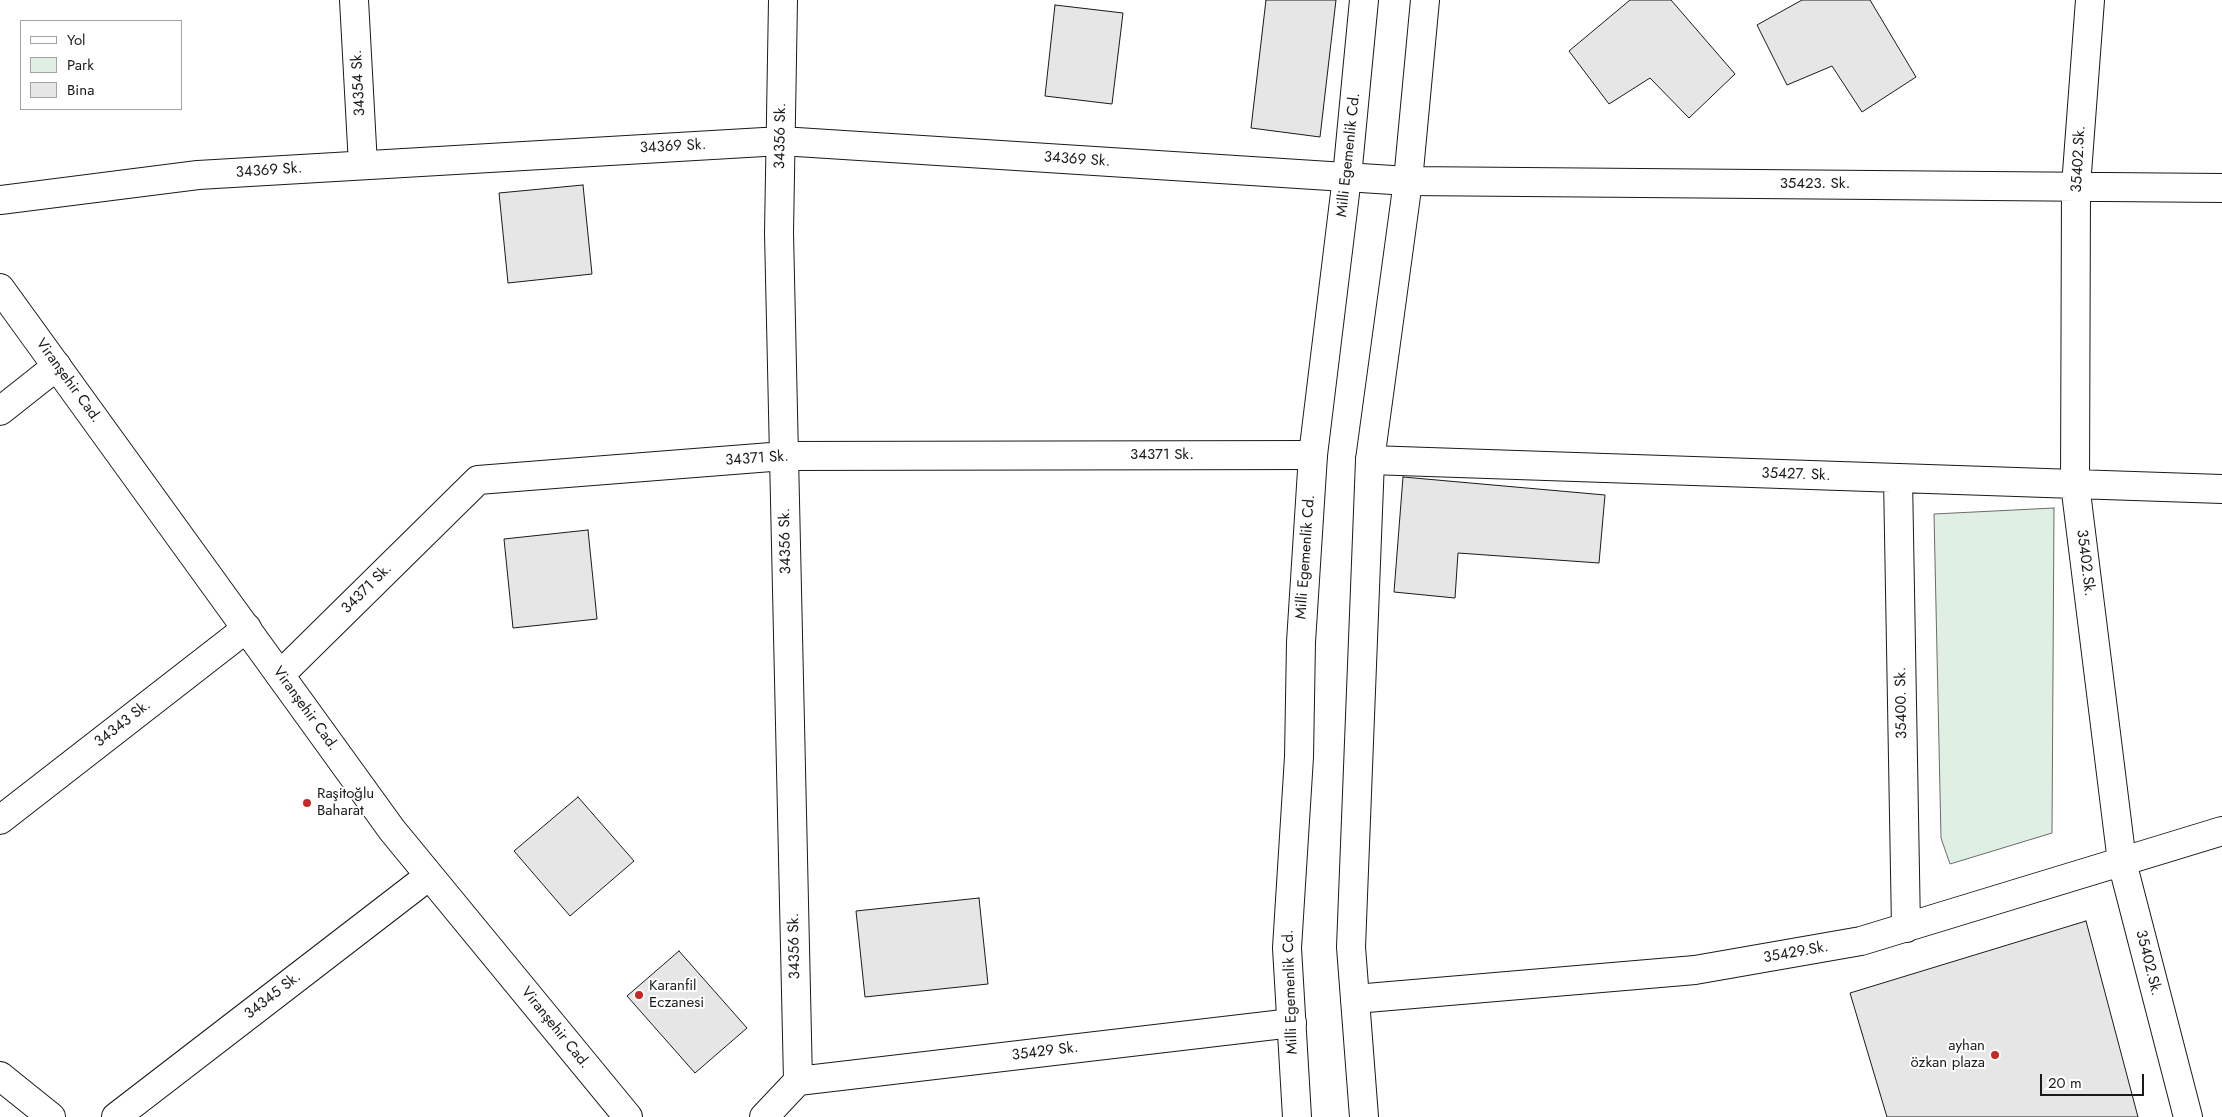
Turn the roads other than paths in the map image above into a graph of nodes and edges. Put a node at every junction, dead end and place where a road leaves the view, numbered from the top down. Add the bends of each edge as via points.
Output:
1 (354, 0) edge
2 (783, 0) edge
3 (1364, 0) edge
4 (1425, 0) edge
5 (2090, 0) edge
6 (780, 140) junction
7 (363, 165) junction
8 (1347, 177) junction
9 (1408, 181) junction
10 (2076, 186) junction
11 (2222, 188) edge
12 (0, 200) edge
13 (0, 288) edge
14 (57, 366) junction
15 (0, 411) edge
16 (1313, 455) junction
17 (784, 456) junction
18 (1370, 460) junction
19 (1898, 478) junction
20 (2075, 484) junction
21 (2222, 489) edge
22 (247, 628) junction
23 (280, 675) junction
24 (0, 820) edge
25 (2222, 831) edge
26 (2122, 862) junction
27 (430, 876) junction
28 (1906, 928) junction
29 (1355, 1000) junction
30 (1292, 1023) junction
31 (0, 1076) edge
32 (798, 1082) junction
33 (51, 1117) edge
34 (116, 1117) edge
35 (628, 1117) edge
36 (764, 1117) edge
37 (1297, 1117) edge
38 (1364, 1117) edge
39 (2188, 1117) edge

1 - 7 street, 34354 Sk.
2 - 6 street, 34356 Sk.
3 - 8 street, Milli Egemenlik Cd.
4 - 9 street
5 - 10 street, 35402.Sk.
6 - 7 street, 34369 Sk.
6 - 8 street, 34369 Sk.
6 - 17 street, 34356 Sk.
7 - 12 street, 34369 Sk. via 198,175
8 - 9 street, 34369 Sk.
8 - 16 street, Milli Egemenlik Cd.
9 - 10 street, 35423. Sk.
9 - 18 street
10 - 11 street, 35423. Sk.
10 - 20 street, 35402.Sk.
13 - 14 street, Viranşehir Cad.
14 - 15 street
14 - 22 street, Viranşehir Cad.
16 - 17 street, 34371 Sk.
16 - 30 street, Milli Egemenlik Cd. via 1301,642 1300,757 1287,948
17 - 23 street, 34371 Sk. via 478,480
17 - 32 street, 34356 Sk.
18 - 19 street, 35427. Sk.
18 - 29 street via 1351,947
19 - 20 street, 35427. Sk.
19 - 28 street, 35400. Sk.
20 - 21 street, 35427. Sk.
20 - 26 street, 35402.Sk.
22 - 23 street, Viranşehir Cad.
22 - 24 street, 34343 Sk.
23 - 27 street, Viranşehir Cad. via 392,830
25 - 26 street, 35429.Sk.
26 - 28 street, 35429.Sk.
26 - 39 street, 35402.Sk.
27 - 34 street, 34345 Sk.
27 - 35 street, Viranşehir Cad.
28 - 29 street, 35429.Sk. via 1861,941 1695,970
29 - 38 street
30 - 32 street, 35429 Sk.
30 - 37 street, Milli Egemenlik Cd.
31 - 33 street
32 - 36 street

